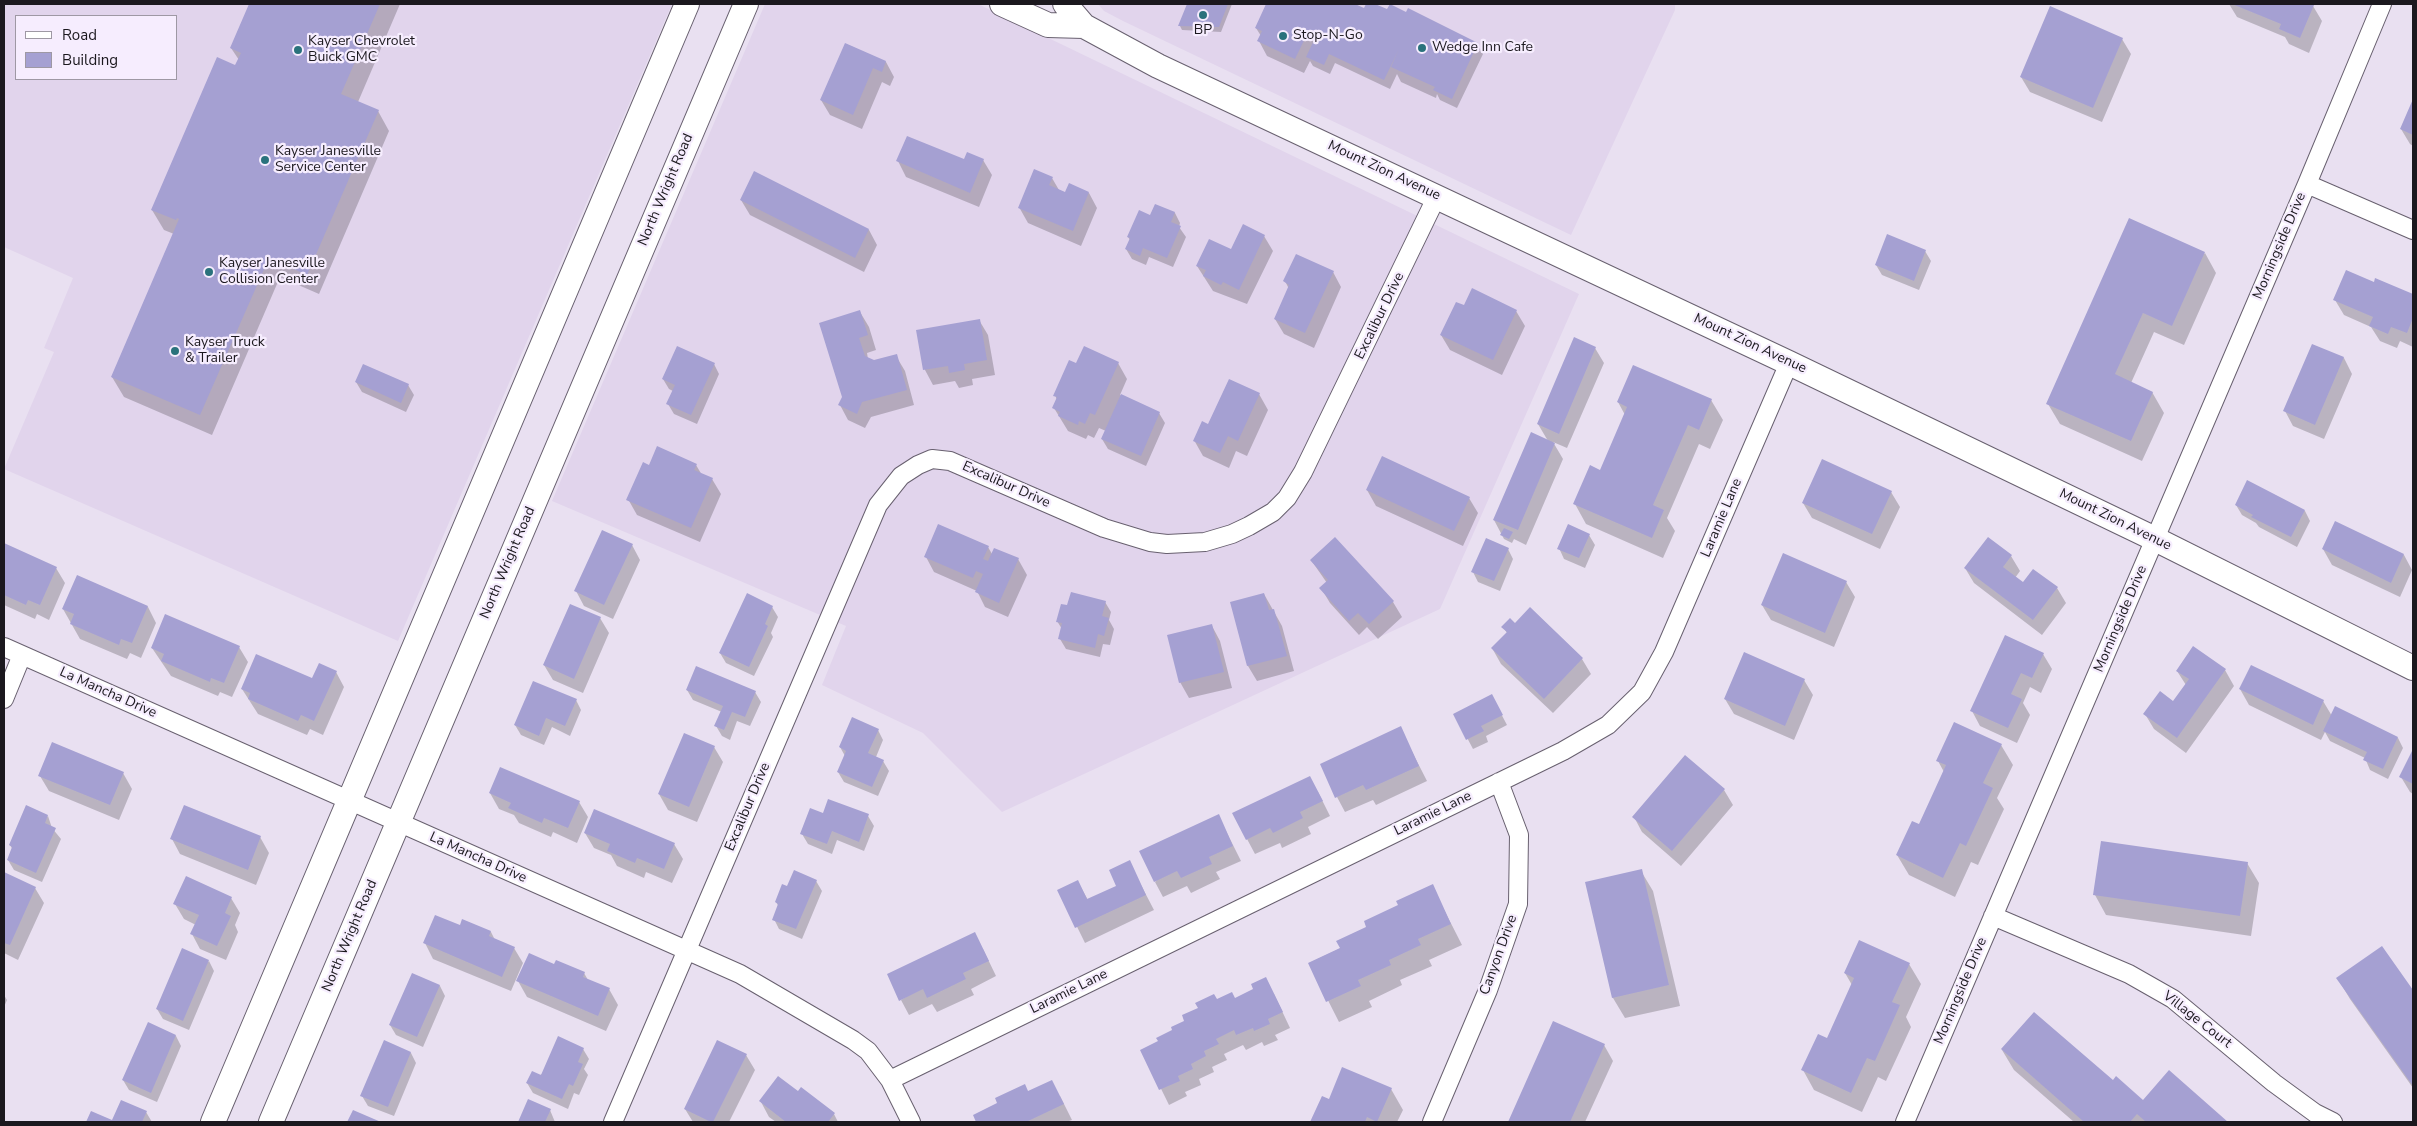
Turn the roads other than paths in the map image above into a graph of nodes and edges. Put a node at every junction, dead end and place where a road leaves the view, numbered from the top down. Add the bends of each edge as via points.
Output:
1 (686, 4) edge
2 (746, 4) edge
3 (1002, 4) edge
4 (1065, 4) edge
5 (2382, 4) edge
6 (1084, 26) junction
7 (2307, 184) junction
8 (1437, 196) junction
9 (2413, 230) edge
10 (1789, 363) junction
11 (2155, 539) junction
12 (4, 647) edge
13 (22, 655) junction
14 (2413, 668) edge
15 (4, 699) edge
16 (1499, 782) junction
17 (350, 802) junction
18 (398, 823) junction
19 (1993, 916) junction
20 (687, 950) junction
21 (890, 1080) junction
22 (213, 1122) edge
23 (271, 1122) edge
24 (613, 1122) edge
25 (911, 1122) edge
26 (1432, 1122) edge
27 (1905, 1122) edge
28 (2333, 1122) edge

1 - 17 main road
2 - 18 main road, North Wright Road
3 - 6 main road, Mount Zion Avenue via 1048,25
4 - 6 main road, Mount Zion Avenue
5 - 7 street, Morningside Drive
6 - 8 main road, Mount Zion Avenue via 1158,66
7 - 9 street
7 - 11 street, Morningside Drive
8 - 10 main road, Mount Zion Avenue
8 - 20 street, Excalibur Drive via 1303,472 1287,498 1249,526 1205,542 1150,542 1104,528 950,461 932,460 901,476 878,505
10 - 11 main road, Mount Zion Avenue
10 - 16 street, Laramie Lane via 1664,652 1642,692 1608,725
11 - 14 main road, Mount Zion Avenue
11 - 19 street, Morningside Drive
12 - 13 street, La Mancha Drive
13 - 15 street
13 - 17 street, La Mancha Drive
16 - 21 street, Laramie Lane
16 - 26 street, Canyon Drive via 1519,835 1518,904 1488,990
17 - 18 street, La Mancha Drive
17 - 22 main road
18 - 20 street, La Mancha Drive
18 - 23 main road, North Wright Road
19 - 27 street, Morningside Drive
19 - 28 street, Village Court via 2129,974 2173,999 2274,1083
20 - 21 street, La Mancha Drive via 740,974 853,1040 868,1052
20 - 24 street, Excalibur Drive
21 - 25 street, La Mancha Drive

